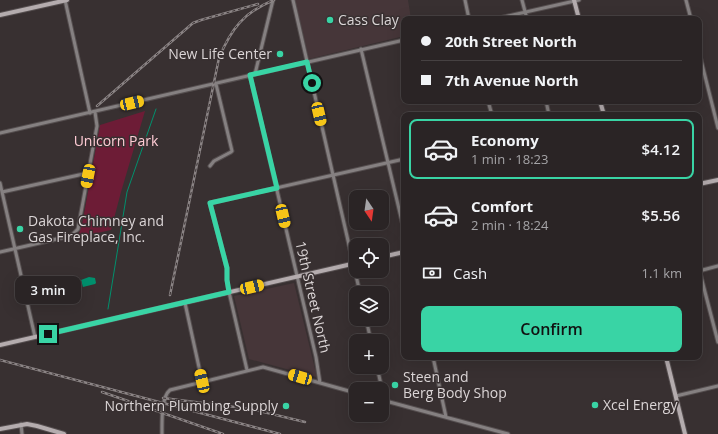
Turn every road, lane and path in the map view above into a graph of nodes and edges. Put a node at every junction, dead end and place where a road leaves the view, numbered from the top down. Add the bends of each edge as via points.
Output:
1 (66, 0) edge
2 (273, 0) edge
3 (293, 0) edge
4 (465, 0) edge
5 (522, 0) edge
6 (576, 0) edge
7 (686, 0) edge
8 (525, 12) junction
9 (0, 15) edge
10 (468, 16) edge
11 (507, 16) edge
12 (526, 16) edge
13 (579, 16) edge
14 (690, 16) edge
15 (401, 41) edge
16 (361, 49) junction
17 (307, 62) junction
18 (702, 64) edge
19 (254, 74) junction
20 (250, 75) junction
21 (216, 84) junction
22 (95, 112) junction
23 (90, 113) junction
24 (718, 128) edge
25 (0, 133) edge
26 (401, 160) edge
27 (388, 162) junction
28 (210, 166) dead end
29 (88, 172) junction
30 (333, 175) junction
31 (718, 180) edge
32 (0, 183) edge
33 (702, 183) edge
34 (277, 188) junction
35 (1, 192) edge
36 (401, 217) edge
37 (349, 239) edge
38 (15, 248) junction
39 (0, 252) edge
40 (401, 253) edge
41 (389, 255) edge
42 (349, 264) edge
43 (718, 266) edge
44 (702, 269) edge
45 (297, 277) junction
46 (702, 281) edge
47 (229, 292) junction
48 (185, 303) junction
49 (35, 337) junction
50 (718, 342) edge
51 (0, 345) edge
52 (434, 360) edge
53 (667, 360) edge
54 (247, 370) junction
55 (202, 381) junction
56 (320, 383) junction
57 (718, 386) edge
58 (349, 391) edge
59 (676, 396) junction
60 (389, 402) edge
61 (446, 417) junction
62 (21, 424) junction
63 (0, 429) edge
64 (22, 434) edge
65 (64, 434) edge
66 (162, 434) edge
67 (508, 434) edge
68 (685, 434) edge

1 - 9 main road
1 - 23 street
2 - 19 street
3 - 17 street
4 - 10 street
5 - 8 street
6 - 8 street
6 - 13 main road
7 - 14 street
8 - 11 street
8 - 12 street
15 - 16 street
16 - 17 street
16 - 27 street
17 - 19 street
17 - 30 street
18 - 24 street
19 - 20 street
20 - 21 street
20 - 34 street, 19th Street North
21 - 22 street
21 - 28 street via 232,151
22 - 23 street
22 - 29 street via 97,126
23 - 25 street
26 - 27 street
27 - 30 street
27 - 36 street
29 - 35 street
29 - 38 street via 78,229 74,234
30 - 34 street
30 - 37 street
31 - 33 main road
32 - 35 street
34 - 45 street, 19th Street North
34 - 47 street via 210,203 227,268
35 - 38 street
38 - 39 street
38 - 49 street
40 - 41 main road
42 - 45 main road
43 - 44 street
45 - 47 main road
45 - 56 street, 19th Street North
46 - 50 street
47 - 48 main road
47 - 54 street
48 - 49 main road
48 - 55 street
49 - 51 main road
52 - 61 street
53 - 59 main road
54 - 55 street
54 - 56 street via 263,367
55 - 66 street via 167,392 164,398
56 - 58 street
57 - 59 street
59 - 68 main road
60 - 61 street
61 - 67 street
62 - 63 main road
62 - 64 street
62 - 65 main road

